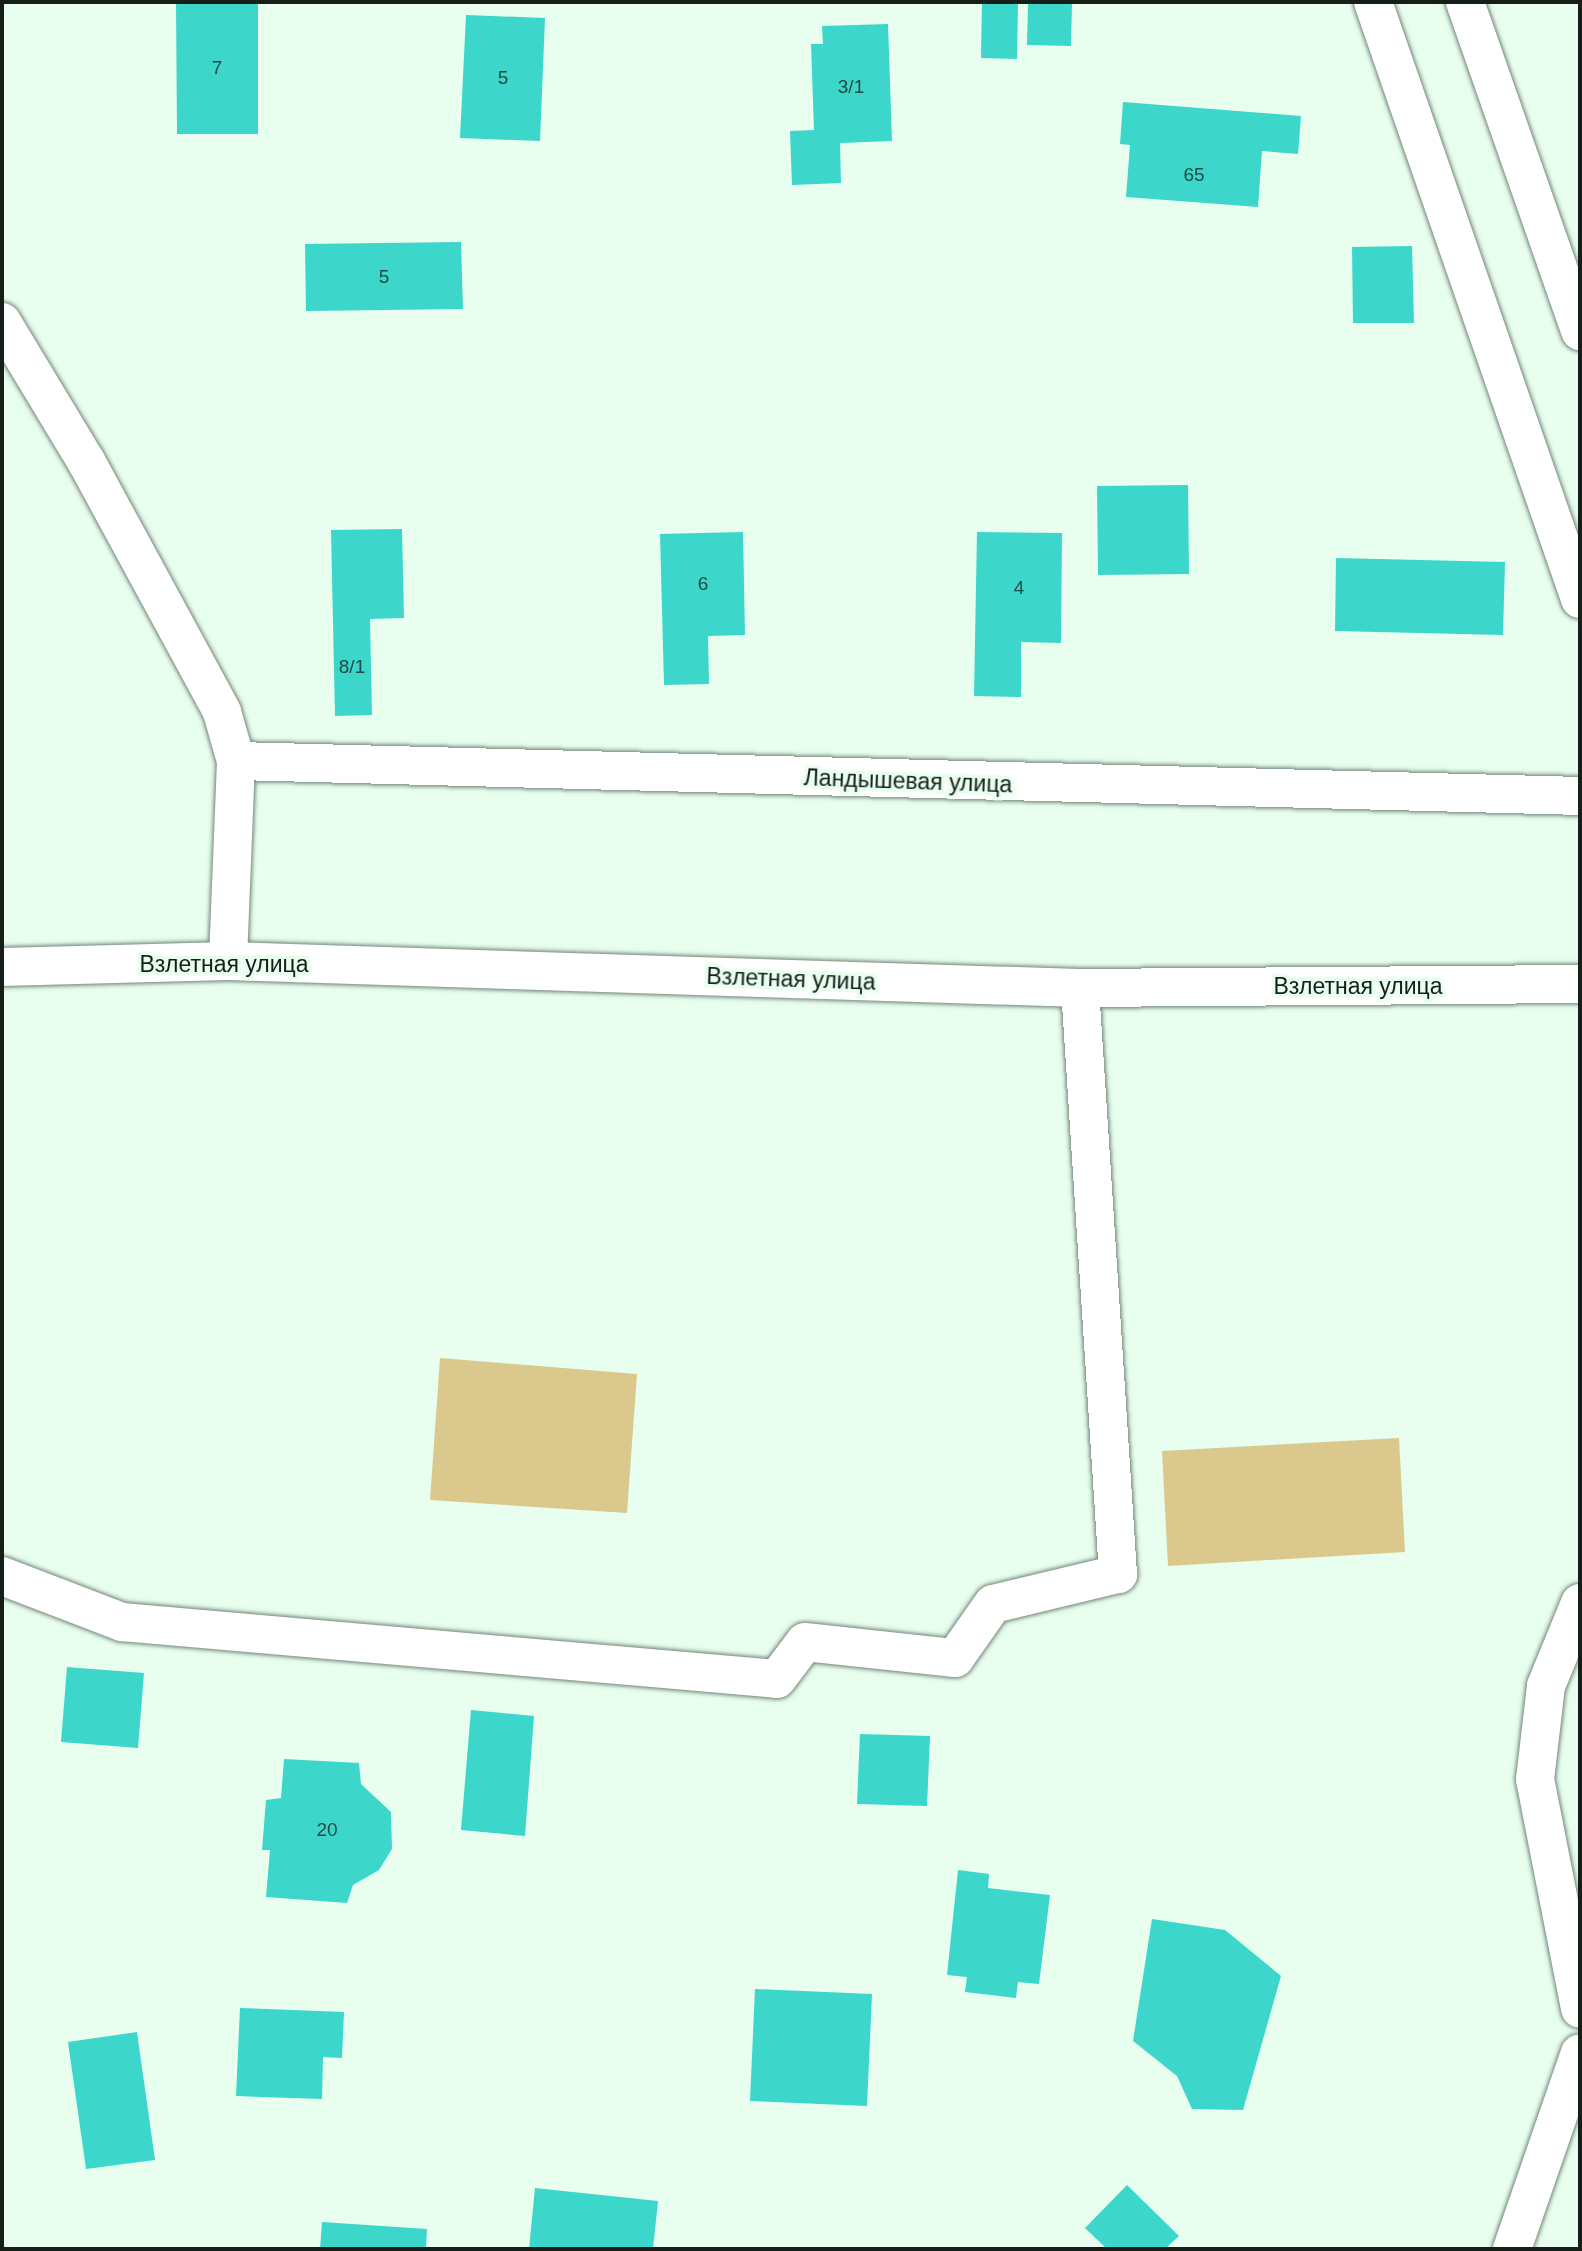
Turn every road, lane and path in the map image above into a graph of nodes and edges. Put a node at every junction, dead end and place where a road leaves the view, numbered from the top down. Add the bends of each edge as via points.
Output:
1 (1373, 2) edge
2 (1465, 2) edge
3 (2, 322) edge
4 (1580, 331) edge
5 (1580, 599) edge
6 (236, 761) junction
7 (1580, 796) edge
8 (228, 961) junction
9 (2, 967) edge
10 (1580, 984) edge
11 (1080, 988) junction
12 (2, 1576) edge
13 (1580, 1604) edge
14 (1580, 2009) edge
15 (1580, 2053) edge
16 (1512, 2249) edge

1 - 5 street
2 - 4 street
3 - 6 street via 86,461 222,712
6 - 7 street, Ландышевая улица
6 - 8 street
8 - 9 street, Взлетная улица
8 - 11 street, Взлетная улица
10 - 11 street, Взлетная улица
11 - 12 street via 1118,1574 993,1604 955,1658 805,1642 778,1679 122,1622
13 - 14 street via 1546,1686 1535,1779
15 - 16 street

